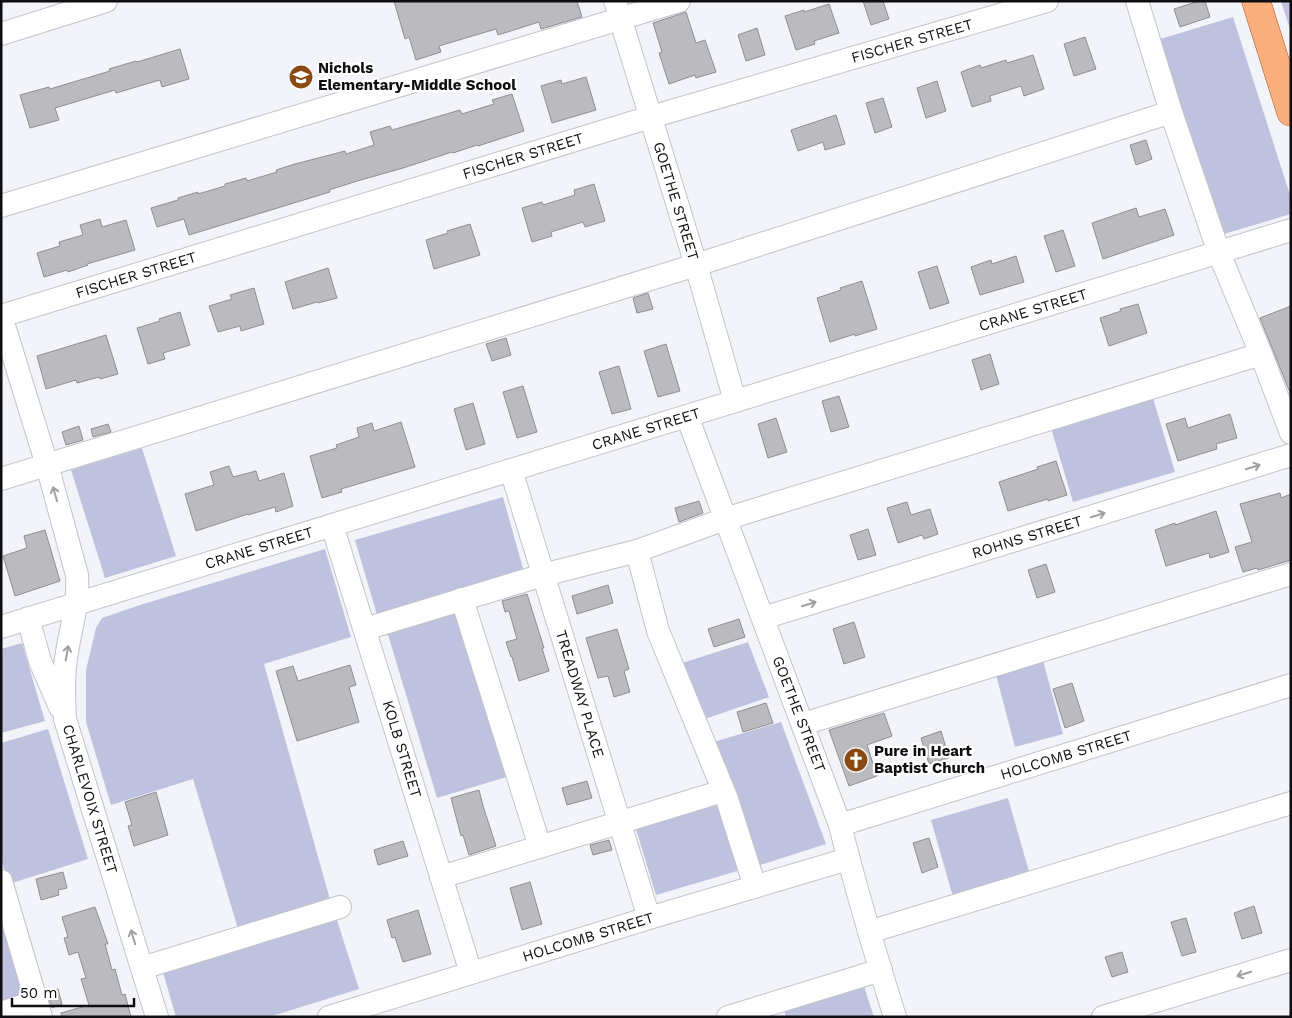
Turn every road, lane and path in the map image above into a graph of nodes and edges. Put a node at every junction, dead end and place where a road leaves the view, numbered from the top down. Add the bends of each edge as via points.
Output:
1 (106, 1) edge
2 (679, 1) edge
3 (1047, 1) edge
4 (1136, 1) edge
5 (1256, 1) edge
6 (618, 10) edge
7 (1, 34) edge
8 (1171, 112) junction
9 (1291, 112) edge
10 (651, 117) junction
11 (1, 206) edge
12 (1291, 230) edge
13 (1219, 253) junction
14 (696, 265) junction
15 (1, 316) edge
16 (1261, 354) junction
17 (735, 401) junction
18 (687, 416) junction
19 (1291, 433) edge
20 (1291, 455) edge
21 (47, 465) junction
22 (511, 470) junction
23 (1, 478) edge
24 (725, 519) junction
25 (332, 525) junction
26 (638, 551) junction
27 (1291, 574) edge
28 (543, 575) junction
29 (462, 599) junction
30 (77, 604) junction
31 (28, 618) junction
32 (763, 618) junction
33 (1, 626) edge
34 (365, 629) junction
35 (1291, 685) edge
36 (65, 718) junction
37 (802, 724) junction
38 (723, 791) junction
39 (1291, 803) edge
40 (619, 822) junction
41 (840, 825) junction
42 (540, 846) junction
43 (848, 859) junction
44 (441, 877) junction
45 (1, 881) edge
46 (755, 887) junction
47 (340, 907) dead end
48 (649, 918) junction
49 (869, 932) junction
50 (1291, 960) edge
51 (142, 968) junction
52 (880, 970) junction
53 (471, 973) junction
54 (39, 1009) edge
55 (1, 1013) edge
56 (157, 1017) edge
57 (329, 1017) edge
58 (728, 1017) edge
59 (895, 1017) edge
60 (1103, 1017) edge

1 - 7 street
2 - 6 street
3 - 10 street, FISCHER STREET
4 - 8 street
5 - 9 main road
6 - 10 street, GOETHE STREET
6 - 11 street
8 - 13 street
8 - 14 street
10 - 14 street, GOETHE STREET
10 - 15 street, FISCHER STREET
12 - 13 street, CRANE STREET
13 - 16 street
13 - 17 street, CRANE STREET
14 - 17 street, GOETHE STREET
14 - 21 street
15 - 21 street, CHARLEVOIX STREET
16 - 19 street
16 - 24 street
17 - 18 street, CRANE STREET
18 - 22 street, CRANE STREET
18 - 24 street, GOETHE STREET
32 -> 20 street, ROHNS STREET
21 - 23 street
30 -> 21 street, CHARLEVOIX STREET via 78,575
22 - 25 street, CRANE STREET
22 - 28 street, TREADWAY PLACE
24 - 26 street
24 - 32 street, GOETHE STREET
25 - 30 street, CRANE STREET
25 - 34 street, KOLB STREET
26 - 28 street
26 - 38 street via 658,631
27 - 37 street
28 - 29 street
28 - 40 street, TREADWAY PLACE
29 - 34 street
29 - 42 street
30 - 31 street, CRANE STREET
36 -> 30 street, CHARLEVOIX STREET via 64,670
31 - 33 street, CRANE STREET
31 - 36 street via 40,661
32 - 37 street, GOETHE STREET
34 - 44 street, KOLB STREET
35 - 41 street, HOLCOMB STREET
51 -> 36 street, CHARLEVOIX STREET
37 - 41 street, GOETHE STREET
38 - 40 street
38 - 46 street
39 - 49 street
40 - 42 street
40 - 48 street, TREADWAY PLACE
41 - 43 street, GOETHE STREET
42 - 44 street
43 - 46 street, HOLCOMB STREET
43 - 49 street, GOETHE STREET
44 - 53 street, KOLB STREET
45 - 54 street
46 - 48 street, HOLCOMB STREET
47 - 51 street
48 - 53 street, HOLCOMB STREET
49 - 52 street, GOETHE STREET
50 -> 60 street
51 - 56 street, CHARLEVOIX STREET
52 - 58 street
52 - 59 street, GOETHE STREET
53 - 57 street, HOLCOMB STREET
54 - 55 street

